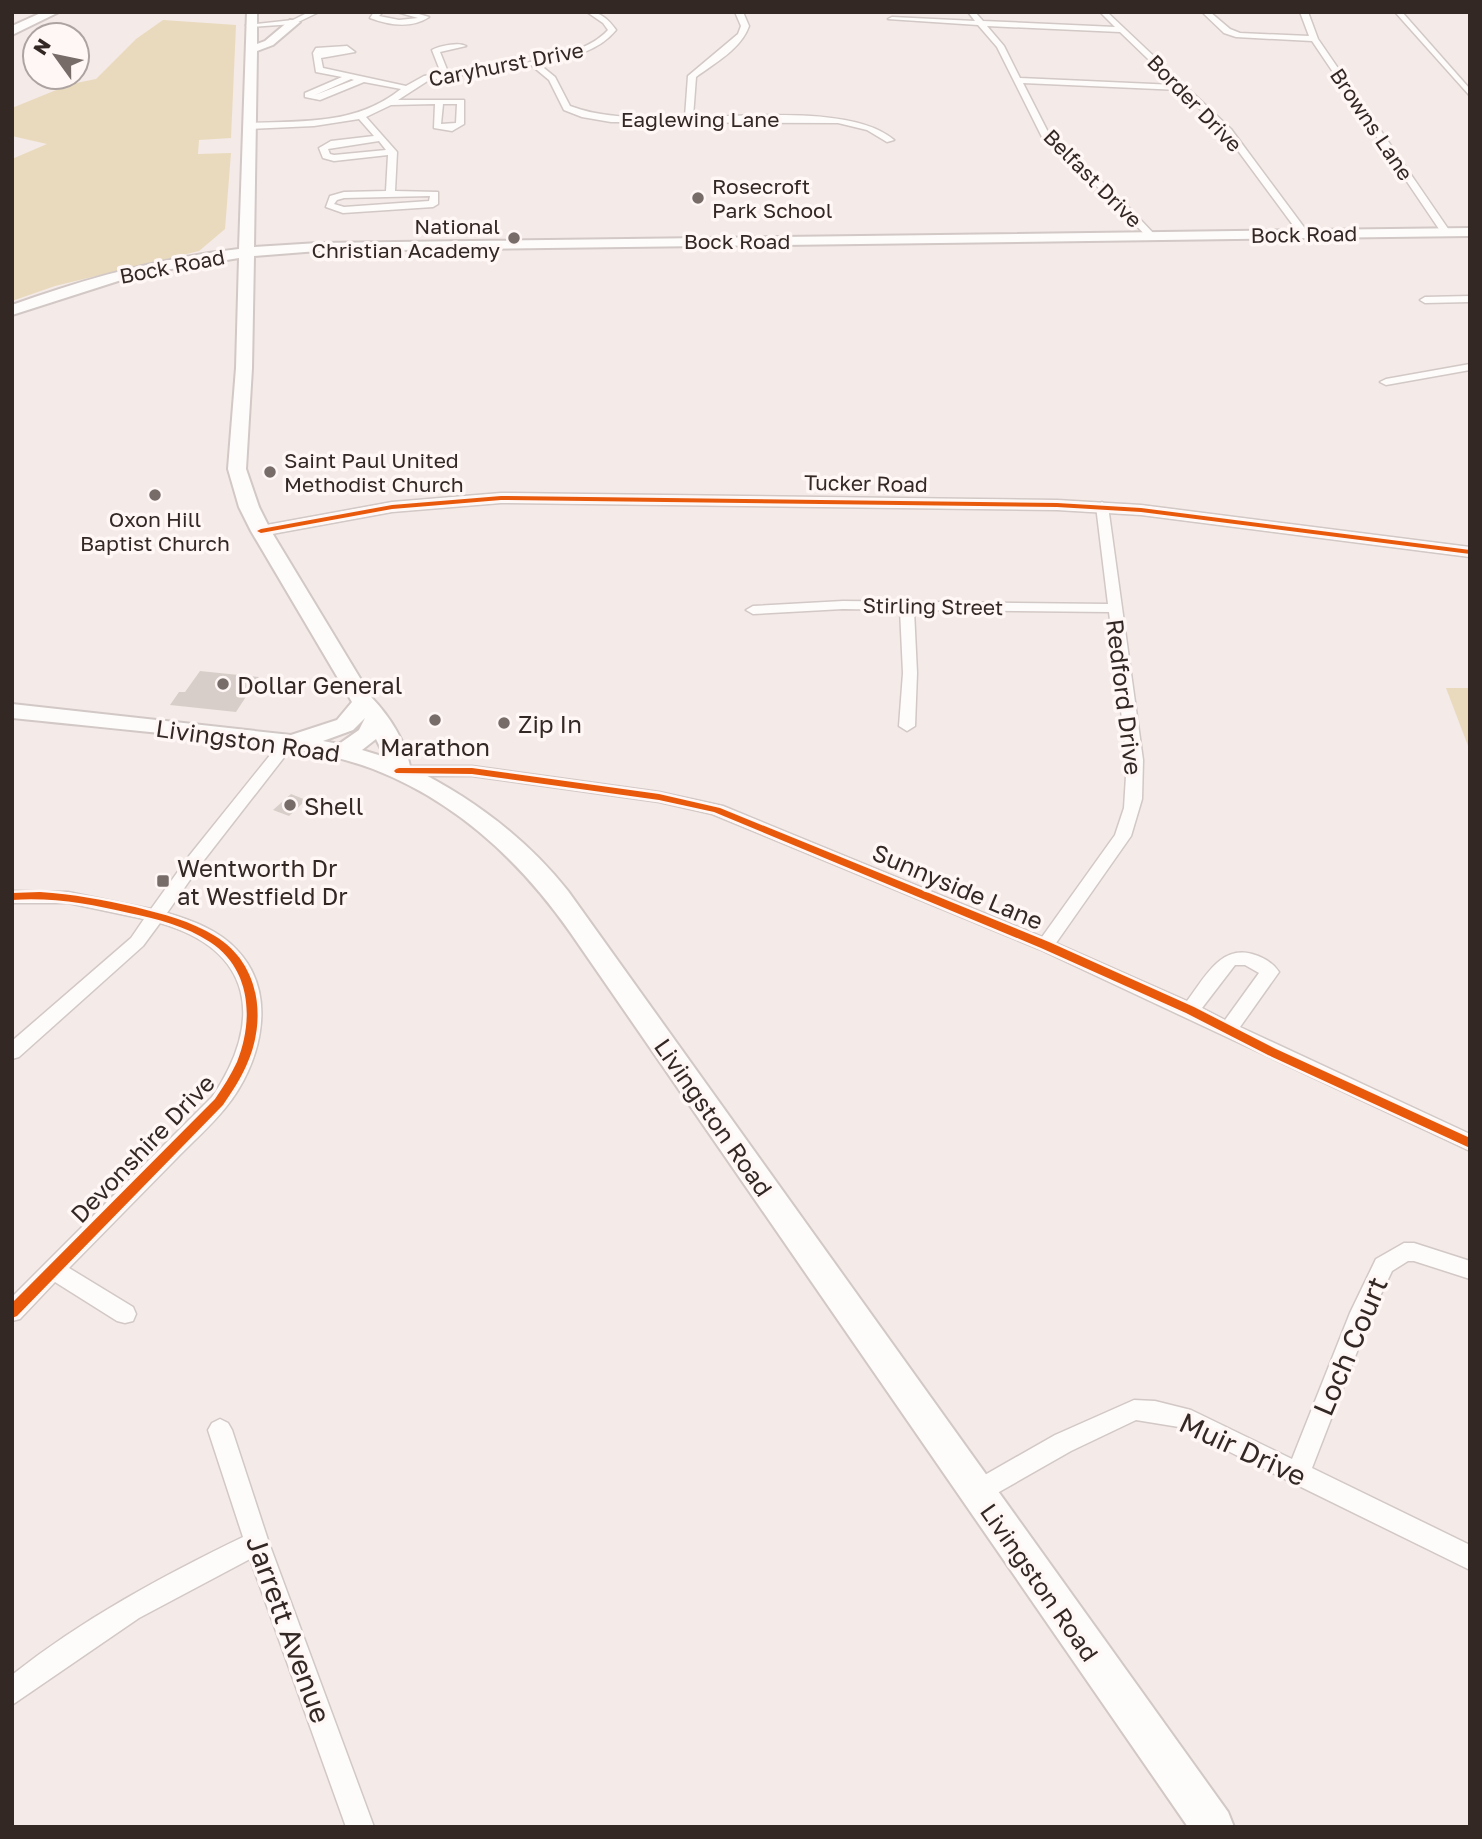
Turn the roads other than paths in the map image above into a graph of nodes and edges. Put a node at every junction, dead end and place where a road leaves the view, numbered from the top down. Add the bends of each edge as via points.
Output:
1 (53, 12) edge
2 (380, 12) edge
3 (400, 12) edge
4 (590, 12) edge
5 (739, 12) edge
6 (971, 12) edge
7 (1103, 12) edge
8 (1205, 12) edge
9 (1304, 12) edge
10 (1398, 12) edge
11 (314, 13) edge
12 (891, 19) dead end
13 (251, 20) edge
14 (294, 22) junction
15 (982, 23) junction
16 (1122, 30) junction
17 (12, 31) edge
18 (1314, 39) junction
19 (462, 46) dead end
20 (342, 48) dead end
21 (253, 49) junction
22 (531, 62) junction
23 (444, 74) junction
24 (349, 77) junction
25 (363, 79) junction
26 (1020, 80) junction
27 (406, 88) junction
28 (1185, 88) junction
29 (1470, 94) edge
30 (439, 101) dead end
31 (389, 103) junction
32 (361, 116) junction
33 (688, 119) junction
34 (248, 126) junction
35 (382, 138) junction
36 (890, 140) dead end
37 (393, 152) junction
38 (390, 194) junction
39 (246, 226) junction
40 (1470, 232) edge
41 (1446, 233) junction
42 (1304, 234) junction
43 (1151, 236) junction
44 (318, 247) junction
45 (245, 252) junction
46 (1470, 299) edge
47 (1425, 300) dead end
48 (12, 310) edge
49 (1470, 367) edge
50 (1386, 382) dead end
51 (1102, 506) junction
52 (261, 531) junction
53 (1470, 552) edge
54 (906, 605) junction
55 (1113, 608) junction
56 (753, 610) dead end
57 (368, 710) junction
58 (12, 711) edge
59 (907, 726) dead end
60 (288, 742) junction
61 (340, 753) junction
62 (399, 771) junction
63 (12, 897) edge
64 (156, 916) junction
65 (1045, 945) junction
66 (1190, 1010) junction
67 (1228, 1030) junction
68 (12, 1052) edge
69 (1470, 1143) edge
70 (54, 1270) junction
71 (1470, 1270) edge
72 (12, 1312) edge
73 (125, 1314) dead end
74 (220, 1430) dead end
75 (1298, 1474) junction
76 (977, 1492) junction
77 (257, 1543) junction
78 (1470, 1558) edge
79 (12, 1692) edge
80 (360, 1827) edge
81 (1213, 1827) edge

1 - 17 main road
2 - 3 street via 373,16 403,23 425,17
4 - 22 street, Caryhurst Drive via 611,27 604,41 578,53
5 - 33 street via 745,26 740,38 692,76
6 - 15 street, Belfast Drive
7 - 16 street, Border Drive
8 - 18 street via 1239,35
9 - 18 street, Browns Lane
10 - 29 street
11 - 13 street via 275,21
11 - 14 street
12 - 15 street
13 - 14 street
13 - 21 main road
14 - 21 main road via 269,43
15 - 16 street
15 - 26 street, Belfast Drive
16 - 28 street, Border Drive
18 - 41 street, Browns Lane
19 - 23 street via 436,50
20 - 24 street via 351,52 319,53 320,70
21 - 34 main road
22 - 23 street, Caryhurst Drive
22 - 33 street, Eaglewing Lane via 552,79 573,112 603,118
23 - 27 street, Caryhurst Drive
24 - 25 street
24 - 25 street via 309,97
25 - 27 street
26 - 28 street
26 - 43 street, Belfast Drive via 1045,135
27 - 31 street
28 - 42 street, Border Drive via 1228,131
30 - 31 street
31 - 32 street
32 - 34 street
32 - 35 street
33 - 36 street, Eaglewing Lane via 838,121 870,128
34 - 39 main road
35 - 37 street
35 - 37 street via 323,148 326,156 334,158
37 - 38 street
38 - 38 street via 431,193 436,197 433,204 422,207 343,211 329,205 338,196
39 - 44 main road via 266,240
39 - 45 main road
40 - 41 main road, Bock Road
41 - 42 main road, Bock Road
42 - 43 main road, Bock Road
43 - 44 main road, Bock Road
44 - 45 main road, Bock Road
45 - 48 main road, Bock Road via 139,270
45 - 52 main road via 237,469
46 - 47 street
49 - 50 street
51 - 52 street, Tucker Road via 522,498 392,507
51 - 53 street, Tucker Road
51 - 55 street, Redford Drive
52 - 57 main road
54 - 55 street, Stirling Street
54 - 56 street, Stirling Street
54 - 59 street via 911,673
55 - 65 street, Redford Drive via 1136,792 1128,826 1115,849
57 - 60 main road via 332,732
57 - 61 main road via 372,729 357,745
57 - 62 main road via 397,758
58 - 60 main road, Livingston Road
60 - 61 main road, Livingston Road
60 - 64 street
61 - 62 main road, Livingston Road
62 - 65 street, Sunnyside Lane via 477,771 659,797 717,810
62 - 76 main road, Livingston Road via 463,809 535,869
63 - 64 street, Devonshire Drive via 54,895
64 - 68 street via 131,947
64 - 70 street, Devonshire Drive via 194,929 241,964 252,993 244,1062 206,1115
65 - 66 street, Sunnyside Lane
66 - 67 street, Sunnyside Lane
66 - 67 street via 1229,960 1244,958 1262,965 1270,972
67 - 69 street, Sunnyside Lane
70 - 72 street, Devonshire Drive
70 - 73 street
71 - 75 street, Loch Court via 1414,1252 1404,1252 1384,1265
74 - 77 street, Jarrett Avenue
75 - 76 street, Muir Drive via 1183,1417 1134,1410 1063,1443
75 - 78 street, Muir Drive
76 - 81 main road, Livingston Road
77 - 79 street via 180,1579 117,1616
77 - 80 street, Jarrett Avenue

